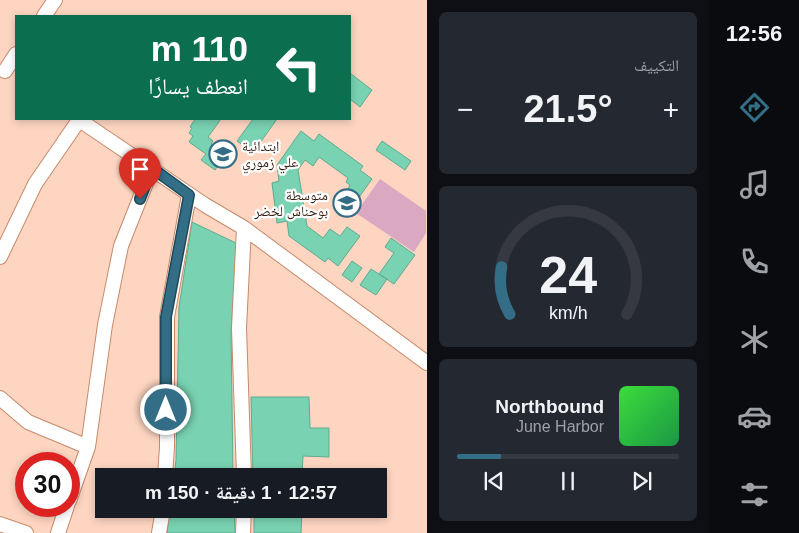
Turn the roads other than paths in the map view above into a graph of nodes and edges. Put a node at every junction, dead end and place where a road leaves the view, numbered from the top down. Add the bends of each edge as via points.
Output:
1 (55, 0) edge
2 (45, 15) edge
3 (15, 56) edge
4 (7, 72) edge
5 (77, 120) edge
6 (80, 120) edge
7 (152, 168) junction
8 (189, 195) junction
9 (244, 228) junction
10 (0, 257) edge
11 (426, 363) edge
12 (0, 398) edge
13 (88, 447) junction
14 (165, 468) edge
15 (244, 468) edge
16 (80, 470) edge
17 (63, 517) edge
18 (162, 518) edge
19 (244, 518) edge
20 (0, 524) edge
21 (26, 533) edge
22 (58, 533) edge
23 (159, 533) edge
24 (243, 533) edge

1 - 2 street
3 - 4 street
5 - 10 street via 35,184
6 - 7 street
7 - 8 street
7 - 13 street via 121,246 105,325
8 - 9 street
8 - 14 street via 166,317
9 - 11 street
9 - 15 street via 239,328
12 - 13 street via 28,422
13 - 16 street
17 - 22 street
18 - 23 street
19 - 24 street
20 - 21 street

